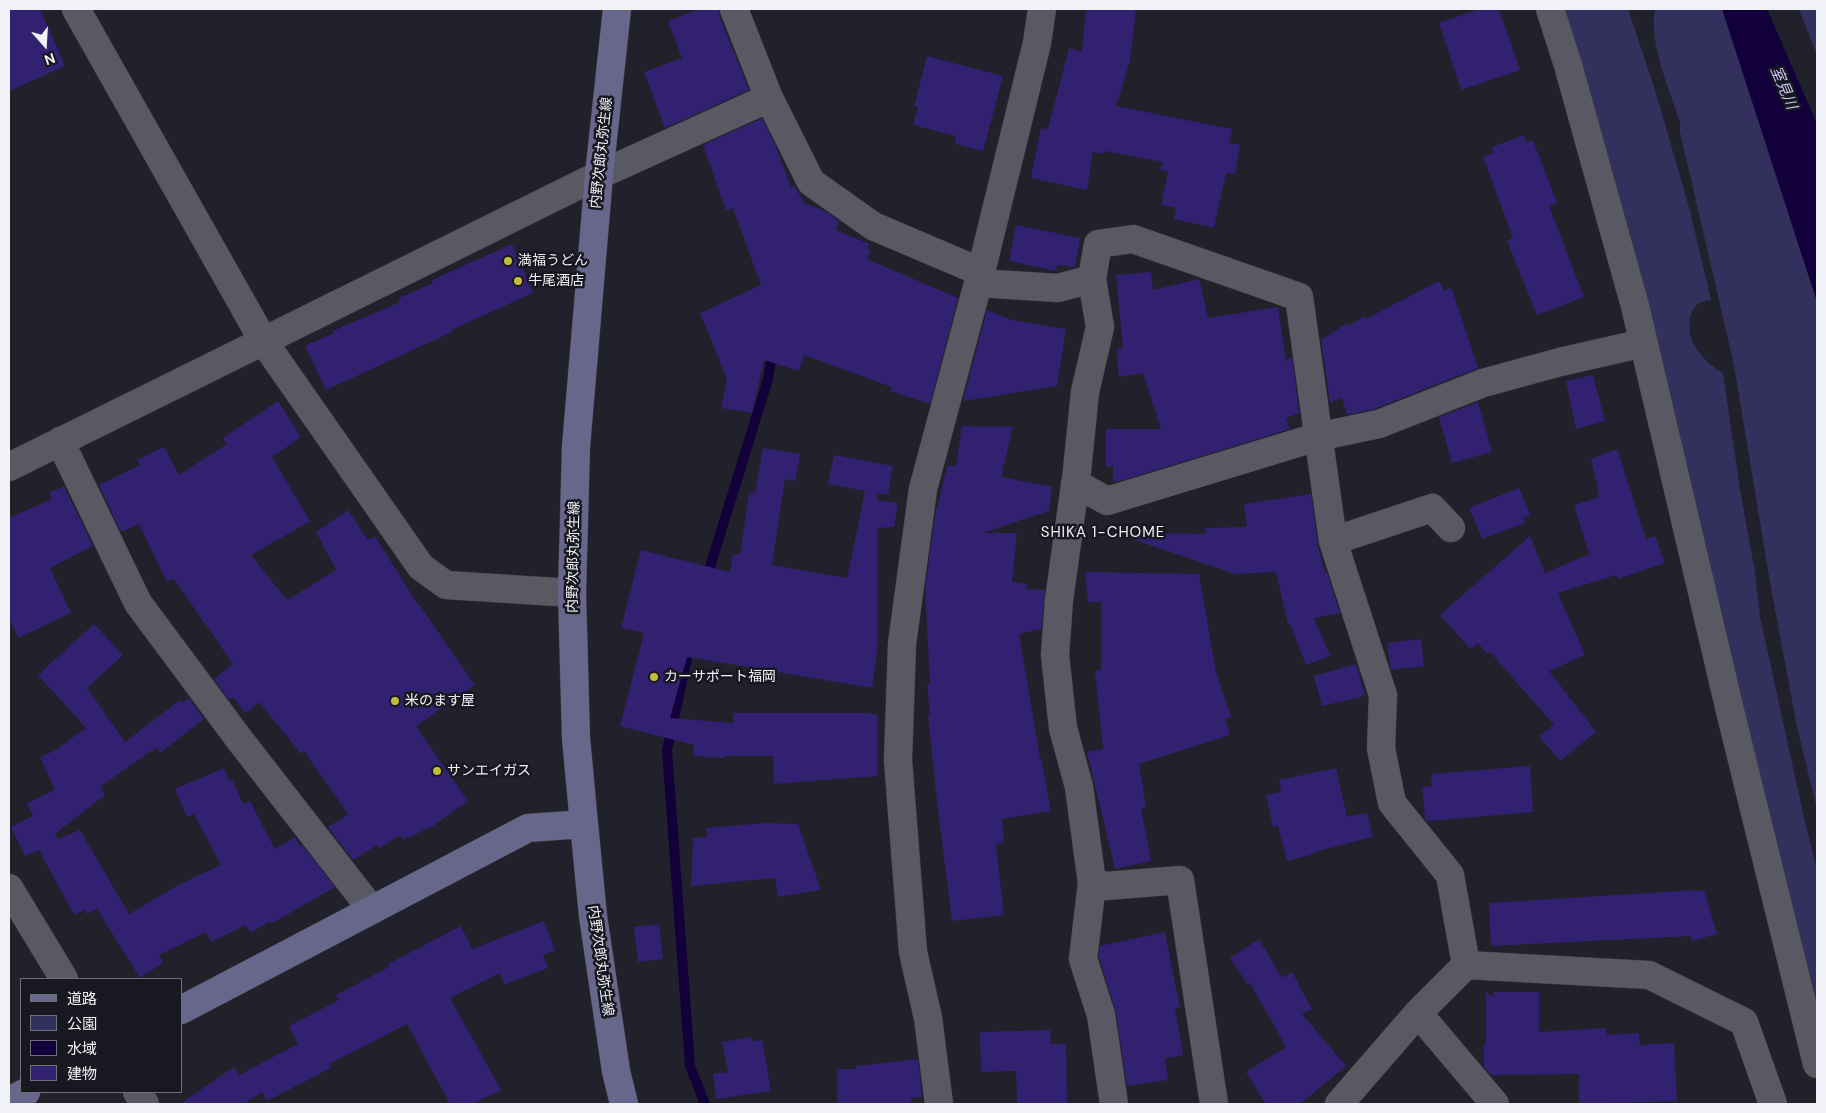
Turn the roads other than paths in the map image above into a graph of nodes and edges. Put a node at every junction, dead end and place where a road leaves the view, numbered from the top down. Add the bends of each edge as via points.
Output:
1 (76, 9) edge
2 (617, 9) edge
3 (734, 9) edge
4 (1042, 9) edge
5 (1550, 9) edge
6 (769, 98) junction
7 (599, 175) junction
8 (979, 277) junction
9 (1092, 279) junction
10 (264, 342) junction
11 (1644, 343) junction
12 (1317, 437) junction
13 (60, 441) junction
14 (9, 467) edge
15 (1075, 483) junction
16 (1451, 528) dead end
17 (1333, 541) junction
18 (572, 593) junction
19 (584, 824) junction
20 (1092, 883) junction
21 (9, 888) edge
22 (372, 910) junction
23 (1466, 965) junction
24 (63, 978) edge
25 (182, 1009) edge
26 (1418, 1013) junction
27 (1817, 1064) edge
28 (24, 1093) edge
29 (138, 1093) edge
30 (9, 1101) edge
31 (146, 1104) edge
32 (624, 1104) edge
33 (939, 1104) edge
34 (1114, 1104) edge
35 (1214, 1104) edge
36 (1339, 1104) edge
37 (1496, 1104) edge
38 (1773, 1104) edge

1 - 10 street
2 - 7 main road, 内野次郎丸弥生線
3 - 6 street
4 - 8 street via 1037,43
5 - 11 street
6 - 7 street
6 - 8 street via 811,182 873,226
7 - 10 street
7 - 18 main road, 内野次郎丸弥生線 via 576,448
8 - 9 street via 1058,288
8 - 33 street via 924,489 902,644 898,760 913,952 928,1018
9 - 12 street via 1098,244 1133,239 1299,297
9 - 15 street via 1100,326 1085,392
10 - 13 street
10 - 18 street via 421,567 446,584
11 - 12 street via 1484,383 1379,424
11 - 27 street
12 - 15 street via 1107,501
12 - 17 street
13 - 14 street
13 - 22 street via 138,603
15 - 20 street via 1055,655 1063,728 1079,787
16 - 17 street via 1432,508
17 - 23 street via 1383,695 1381,748 1392,803 1450,875
18 - 19 main road, 内野次郎丸弥生線 via 576,738
19 - 22 main road via 528,828
19 - 32 main road, 内野次郎丸弥生線 via 593,916 616,1071
20 - 34 street via 1083,959 1101,1014
20 - 35 street via 1106,886 1180,880
21 - 24 street
22 - 25 main road
23 - 26 street
23 - 38 street via 1649,975 1744,1022
26 - 36 street
26 - 37 street
28 - 30 main road
29 - 31 street

